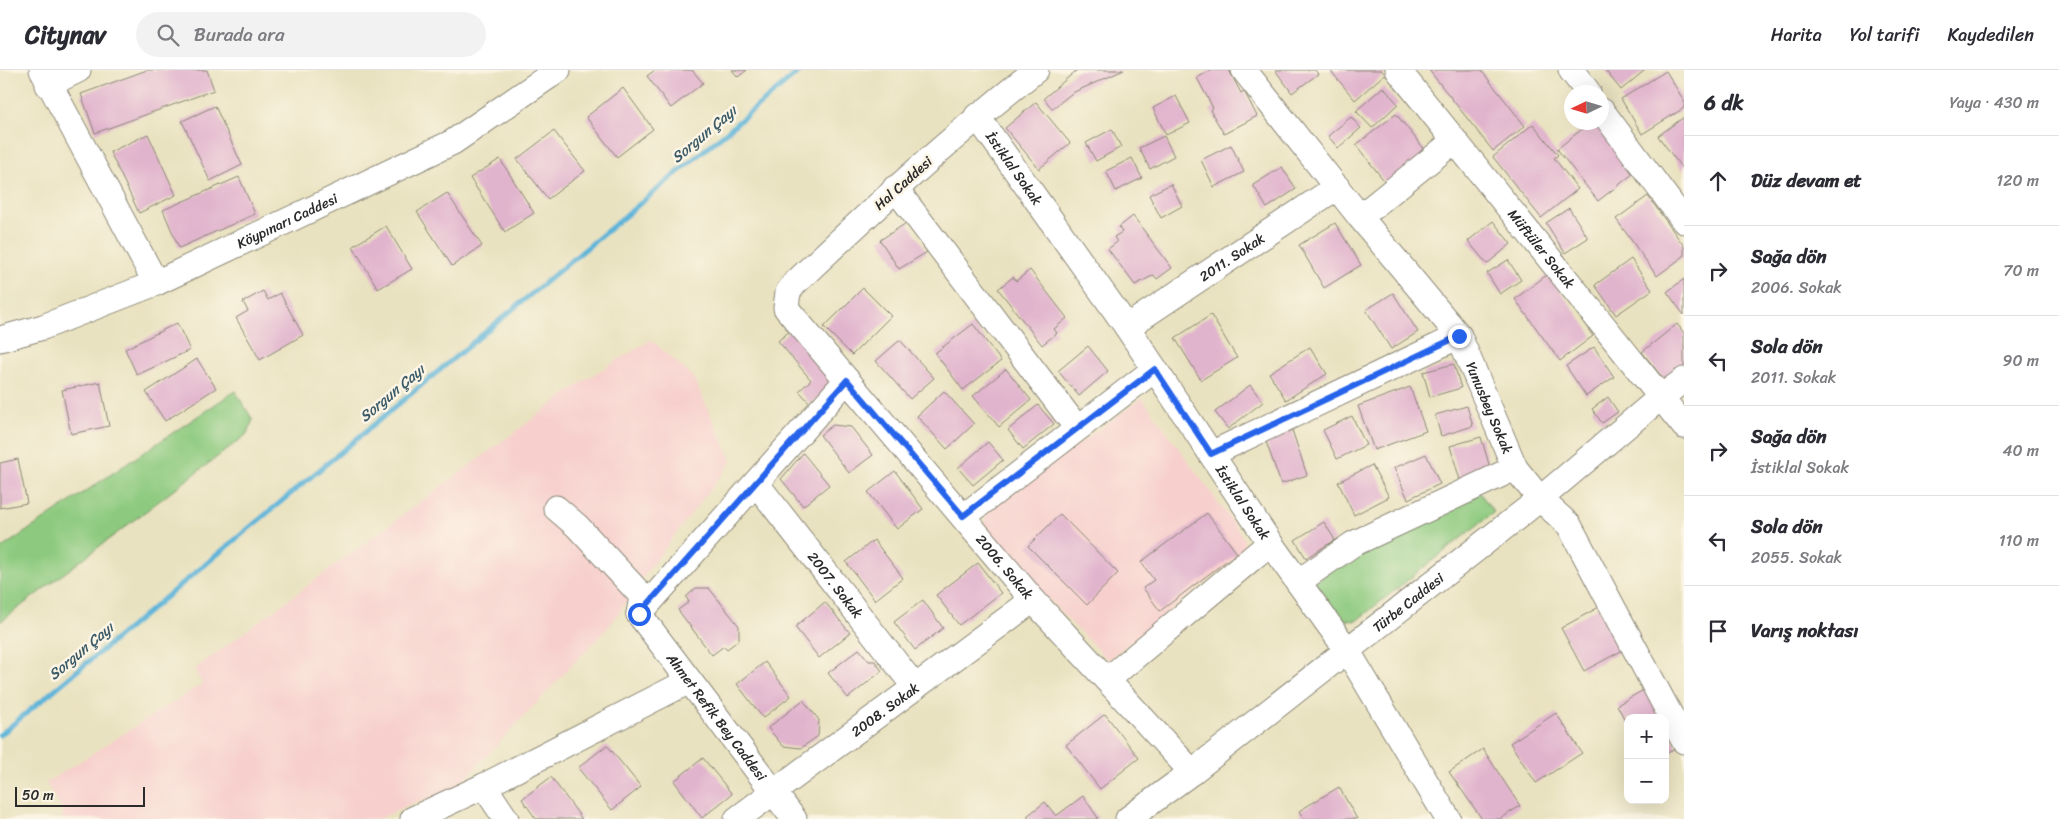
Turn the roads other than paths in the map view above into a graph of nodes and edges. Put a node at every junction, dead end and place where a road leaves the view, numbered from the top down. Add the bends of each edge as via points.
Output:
1 (78, 70) edge
2 (1036, 70) edge
3 (1244, 70) edge
4 (1398, 70) edge
5 (1571, 70) edge
6 (551, 72) edge
7 (45, 77) edge
8 (1583, 85) edge
9 (977, 116) junction
10 (1609, 120) edge
11 (1454, 141) junction
12 (1337, 187) junction
13 (895, 188) junction
14 (1360, 216) junction
15 (1684, 220) edge
16 (156, 283) junction
17 (786, 308) joint
18 (1127, 327) junction
19 (1459, 336) junction
20 (0, 339) edge
21 (1155, 369) junction
22 (847, 380) junction
23 (1684, 380) edge
24 (1661, 397) junction
25 (1684, 426) edge
26 (1077, 428) junction
27 (1211, 454) junction
28 (1515, 468) junction
29 (756, 483) junction
30 (1540, 499) junction
31 (556, 508) dead end
32 (963, 516) junction
33 (1270, 543) junction
34 (1298, 582) junction
35 (1033, 600) junction
36 (639, 614) junction
37 (1347, 650) junction
38 (1107, 680) junction
39 (689, 681) junction
40 (915, 686) junction
41 (1684, 741) edge
42 (1192, 772) junction
43 (484, 786) junction
44 (773, 791) junction
45 (413, 819) edge
46 (506, 819) edge
47 (737, 819) edge
48 (794, 819) edge
49 (1128, 819) edge
50 (1448, 819) edge

1 - 7 street
2 - 9 street, Hal Caddesi
3 - 12 street, Yunusbey Sokak
4 - 11 street, Müftüler Sokak
5 - 8 street
6 - 16 street, Köypınarı Caddesi via 453,142
7 - 16 street
9 - 13 street, Hal Caddesi
9 - 18 street, İstiklal Sokak
10 - 15 street
11 - 14 street
11 - 24 street, Müftüler Sokak
12 - 14 street, Yunusbey Sokak
12 - 18 street, 2011. Sokak
13 - 17 street, Hal Caddesi via 795,283 788,292
13 - 26 street
14 - 19 street, Yunusbey Sokak
16 - 20 street, Köypınarı Caddesi via 43,327
17 - 22 street, 2006. Sokak
18 - 21 street, İstiklal Sokak
19 - 27 street
19 - 28 street, Yunusbey Sokak
21 - 26 street
21 - 27 street, İstiklal Sokak
22 - 29 street
22 - 32 street, 2006. Sokak
23 - 24 street, Türbe Caddesi
24 - 25 street, Müftüler Sokak
24 - 30 street, Türbe Caddesi
26 - 32 street
27 - 33 street, İstiklal Sokak
28 - 30 street, Yunusbey Sokak
28 - 34 street via 1353,544
29 - 36 street
29 - 40 street, 2007. Sokak
30 - 37 street, Türbe Caddesi
30 - 41 street, Yunusbey Sokak via 1569,525
31 - 36 street via 642,596
32 - 35 street, 2006. Sokak
33 - 34 street, İstiklal Sokak
33 - 38 street
34 - 37 street, İstiklal Sokak
35 - 38 street, 2006. Sokak
35 - 40 street, 2008. Sokak
36 - 39 street, Ahmet Refik Bey Caddesi
37 - 42 street, Türbe Caddesi
37 - 50 street, İstiklal Sokak
38 - 42 street, 2006. Sokak
39 - 43 street
39 - 44 street, Ahmet Refik Bey Caddesi
40 - 44 street, 2008. Sokak
42 - 49 street, Türbe Caddesi
43 - 45 street
43 - 46 street
44 - 47 street, 2008. Sokak
44 - 48 street, Ahmet Refik Bey Caddesi

